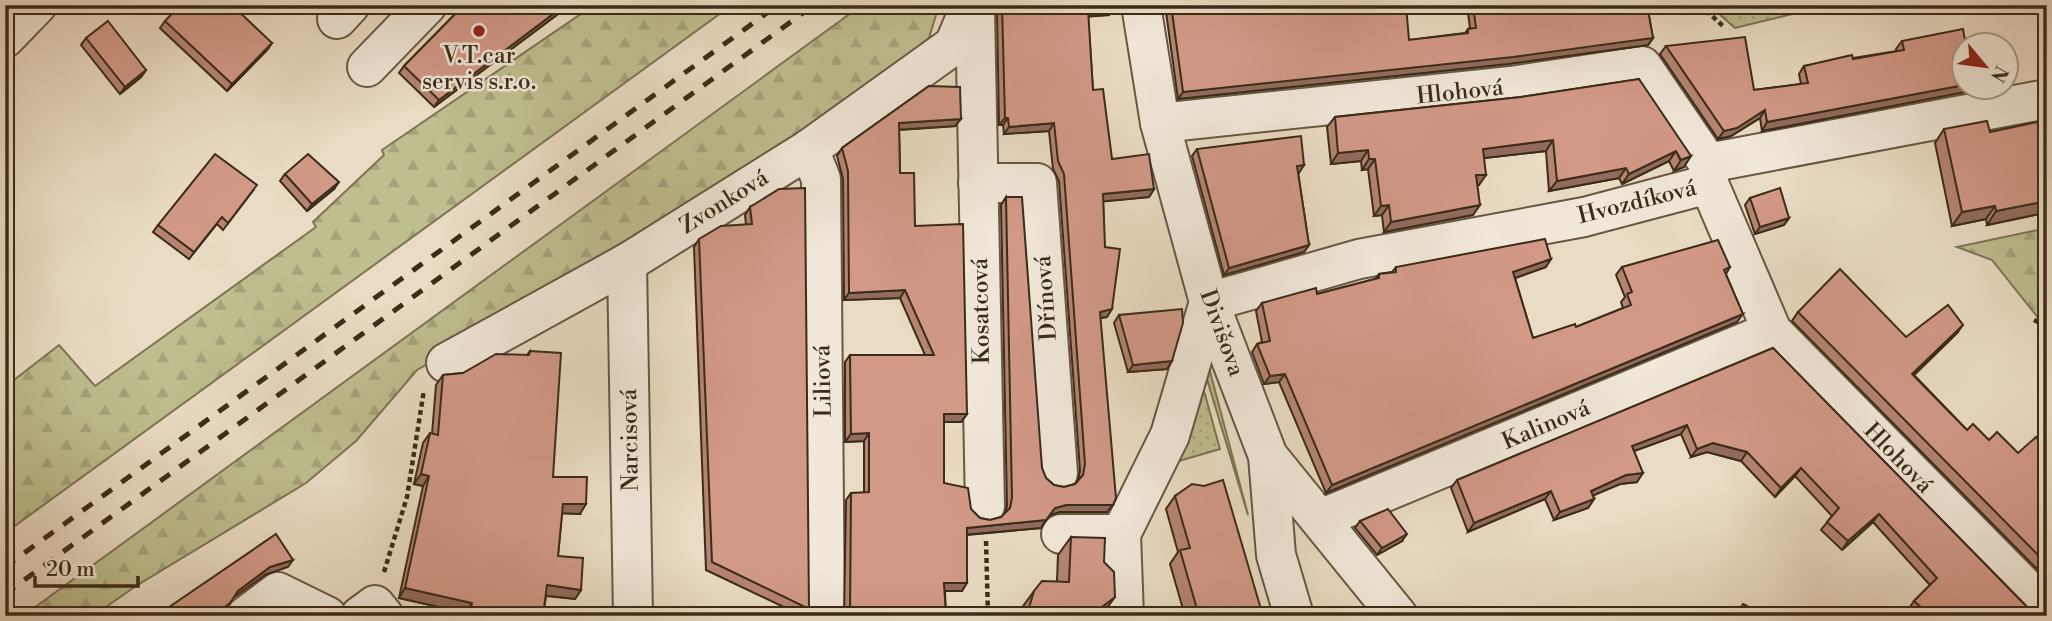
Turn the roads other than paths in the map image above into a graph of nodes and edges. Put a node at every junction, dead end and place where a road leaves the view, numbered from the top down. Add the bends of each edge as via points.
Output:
1 (37, 5) edge
2 (427, 5) edge
3 (973, 5) edge
4 (1141, 5) edge
5 (5, 38) edge
6 (367, 67) dead end
7 (2047, 99) edge
8 (1160, 123) junction
9 (809, 149) junction
10 (1709, 173) junction
11 (978, 183) junction
12 (627, 263) junction
13 (1209, 302) junction
14 (1772, 331) junction
15 (436, 374) road end
16 (1268, 456) junction
17 (1058, 473) dead end
18 (985, 506) road end
19 (1320, 519) junction
20 (1061, 534) dead end
21 (1121, 534) junction
22 (2047, 611) edge
23 (246, 616) edge
24 (327, 616) edge
25 (633, 616) edge
26 (825, 616) edge
27 (1124, 616) edge
28 (1294, 616) edge
29 (1398, 616) edge

1 - 5 street
2 - 6 street
3 - 9 street, Zvonková via 954,46
3 - 11 street, Kosatcová
4 - 8 street, Divišova
7 - 10 street, Hvozdíková
8 - 10 street, Hlohová via 1511,86 1642,66
8 - 13 street, Divišova
9 - 12 street, Zvonková
9 - 26 street, Liliová via 821,179
10 - 13 street, Hvozdíková via 1584,217 1359,259
10 - 14 street, Hlohová
11 - 17 street, Dřínová via 1037,183
11 - 18 street, Kosatcová
12 - 15 street, Zvonková
12 - 25 street, Narcisová
13 - 16 street, Divišova
13 - 21 street via 1170,435
14 - 19 street, Kalinová
14 - 22 street, Hlohová
16 - 19 street, Divišova
16 - 28 street via 1276,555
19 - 29 street, Divišova
20 - 21 street
21 - 27 street
23 - 24 street via 278,592

